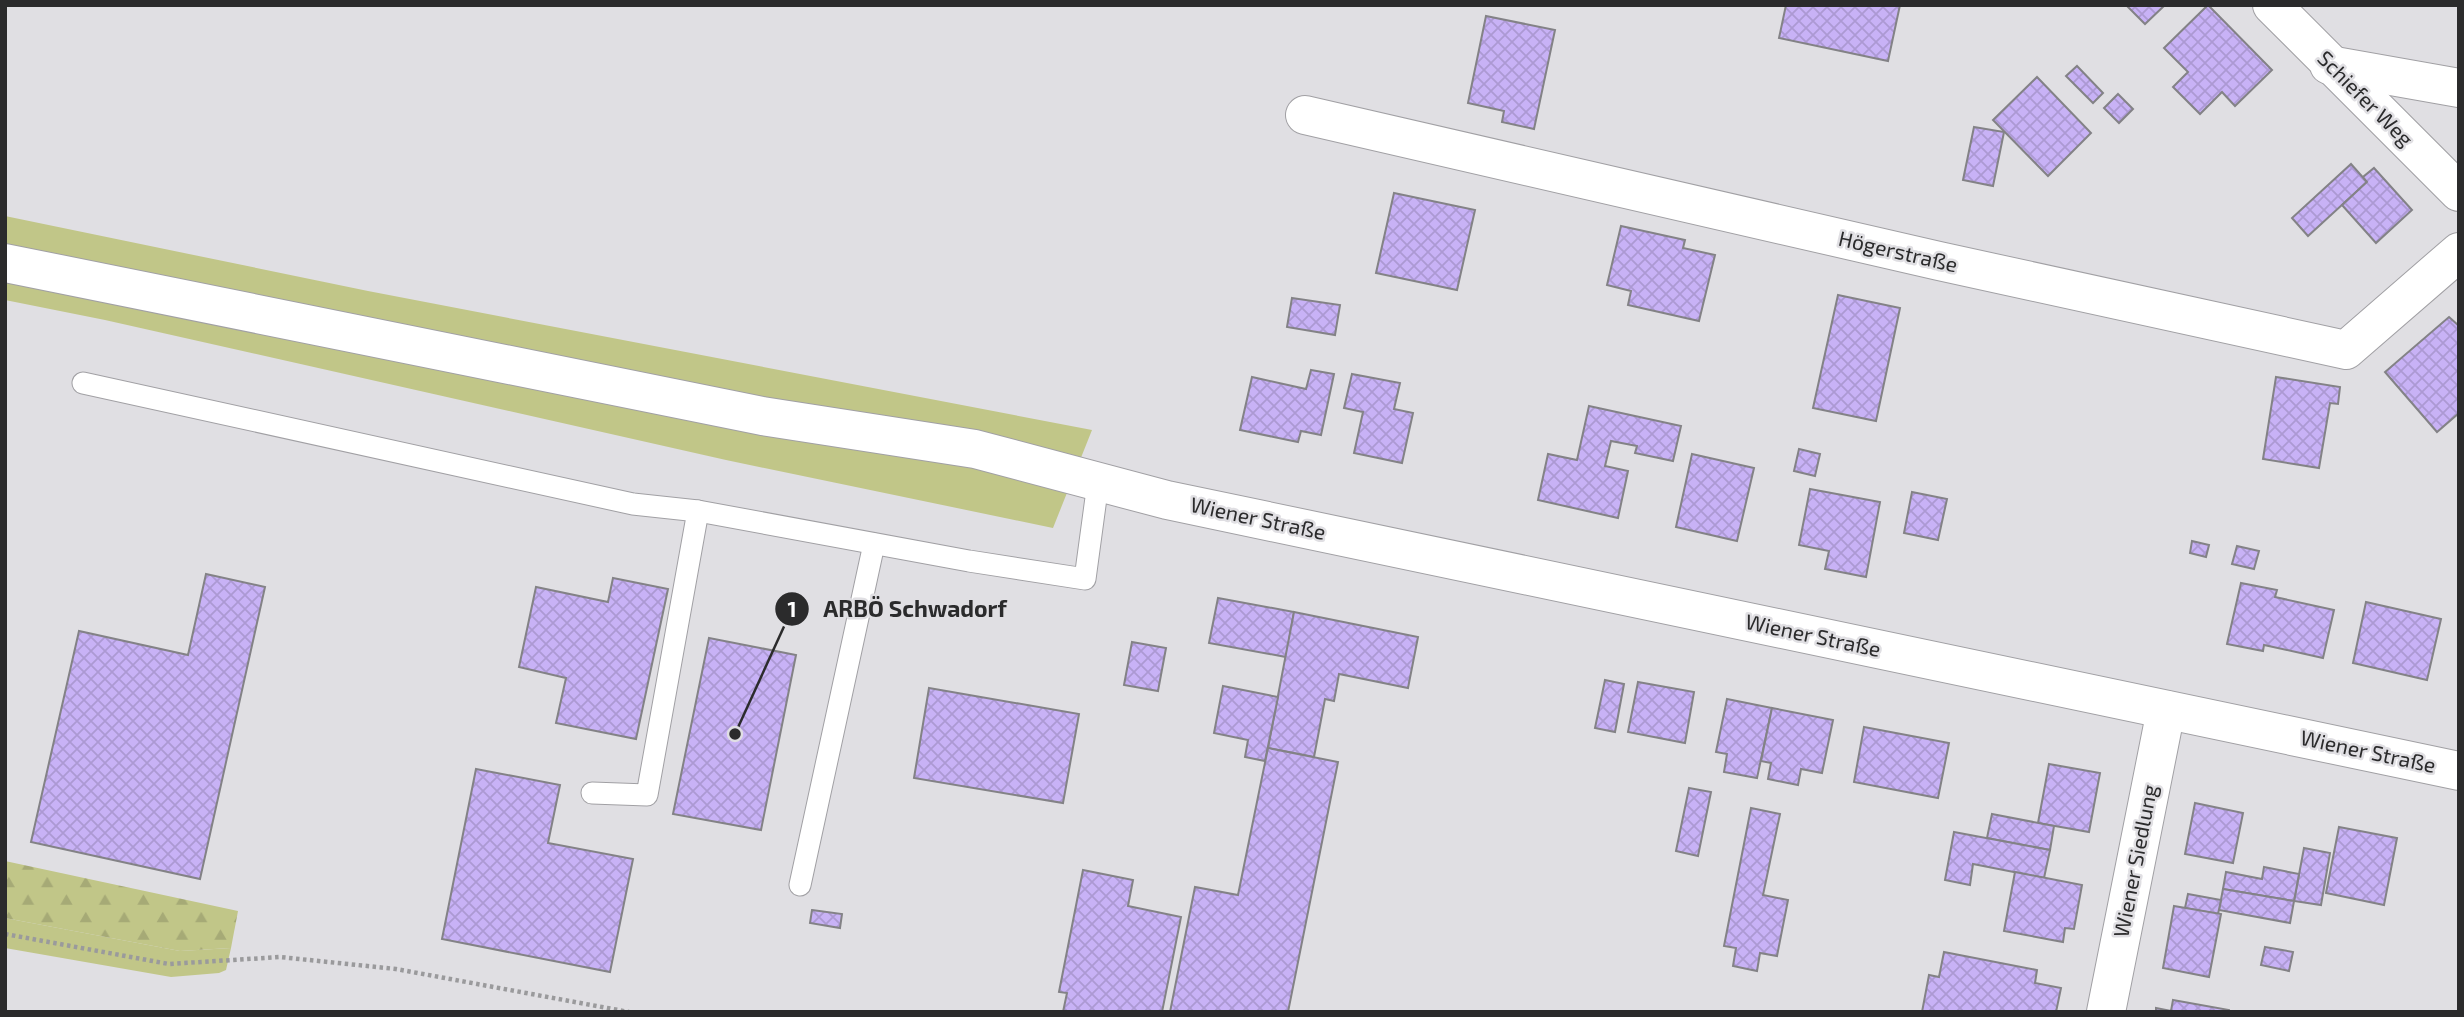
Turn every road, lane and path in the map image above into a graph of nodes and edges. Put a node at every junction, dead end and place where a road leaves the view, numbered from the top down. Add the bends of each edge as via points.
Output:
1 (2272, 5) edge
2 (2329, 65) junction
3 (2459, 88) edge
4 (1305, 115) dead end
5 (2459, 192) edge
6 (2459, 252) edge
7 (5, 263) edge
8 (83, 383) dead end
9 (1098, 483) junction
10 (698, 512) junction
11 (874, 544) junction
12 (2166, 710) junction
13 (2459, 771) edge
14 (592, 793) dead end
15 (800, 885) dead end
16 (5, 934) edge
17 (629, 1012) edge
18 (2106, 1012) edge

1 - 2 main road, Schiefer Weg
2 - 3 main road
2 - 5 main road, Schiefer Weg
4 - 6 main road, Högerstraße via 2346,350
7 - 9 main road, Wiener Straße via 762,416 975,449
8 - 10 lane via 633,504
9 - 11 lane via 1085,579
9 - 12 main road, Wiener Straße
10 - 11 lane
10 - 14 lane via 647,794
11 - 15 lane
12 - 13 main road, Wiener Straße
12 - 18 main road, Wiener Siedlung
16 - 17 path via 169,964 280,957 396,969

